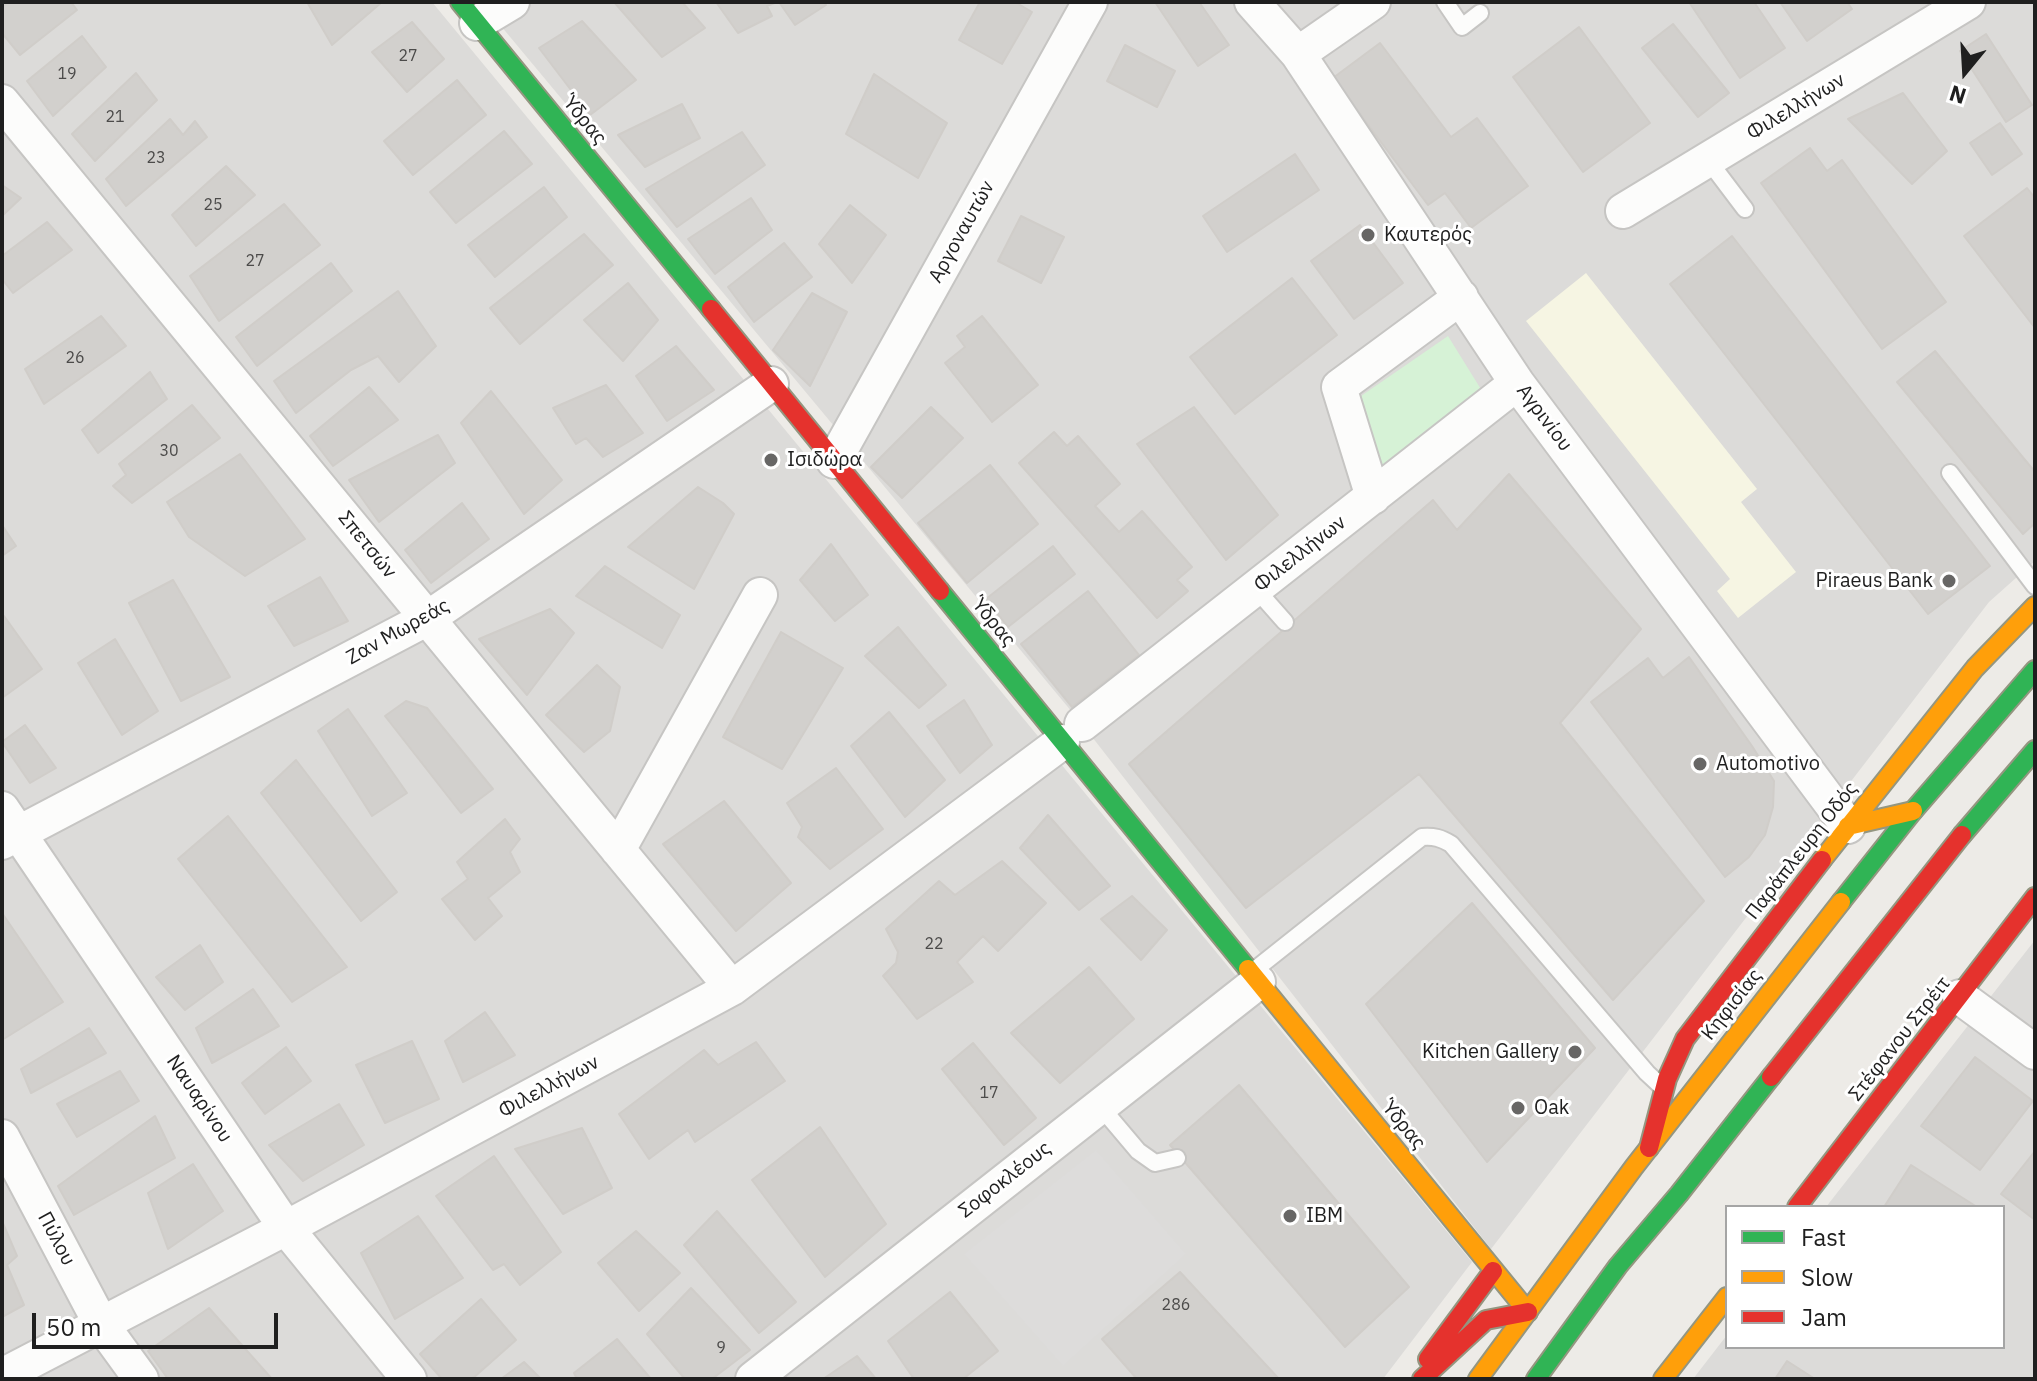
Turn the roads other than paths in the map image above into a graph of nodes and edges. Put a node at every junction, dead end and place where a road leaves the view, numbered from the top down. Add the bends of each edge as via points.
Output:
1 (512, 2) edge
2 (1090, 2) edge
3 (1252, 2) edge
4 (1373, 2) edge
5 (1445, 2) edge
6 (1968, 2) edge
7 (468, 13) edge
8 (1480, 13) dead end
9 (1298, 54) junction
10 (2, 102) edge
11 (1708, 160) junction
12 (1745, 209) dead end
13 (1623, 211) dead end
14 (1461, 297) junction
15 (1517, 383) junction
16 (771, 384) junction
17 (834, 461) junction
18 (1950, 473) dead end
19 (1373, 497) junction
20 (2035, 586) edge
21 (1255, 588) junction
22 (760, 595) dead end
23 (2035, 606) edge
24 (428, 618) junction
25 (1285, 622) dead end
26 (2035, 670) edge
27 (1072, 733) junction
28 (2035, 750) edge
29 (1913, 811) junction
30 (1848, 826) junction
31 (8, 828) edge
32 (618, 850) junction
33 (2035, 897) edge
34 (1254, 977) junction
35 (732, 988) junction
36 (1960, 997) junction
37 (2035, 1052) edge
38 (1662, 1087) junction
39 (1100, 1106) junction
40 (2, 1137) edge
41 (1649, 1148) junction
42 (1177, 1158) dead end
43 (1799, 1205) edge
44 (286, 1228) junction
45 (1493, 1271) junction
46 (1725, 1300) edge
47 (1528, 1312) junction
48 (101, 1324) junction
49 (776, 1372) edge
50 (2, 1376) edge
51 (141, 1379) edge
52 (409, 1379) edge
53 (1414, 1379) edge
54 (1422, 1379) edge
55 (1478, 1379) edge
56 (1536, 1379) edge
57 (1663, 1379) edge

1 - 7 street
2 - 17 street, Αργοναυτών
3 - 9 street, Αγρινίου
4 - 9 street
5 - 8 lane via 1462,27
6 - 11 street, Φιλελλήνων
7 - 16 street, Ύδρας
9 - 14 street, Αγρινίου
10 - 24 street, Σπετσών
11 - 12 lane
11 - 13 street, Φιλελλήνων
14 - 15 street, Αγρινίου
14 - 19 street via 1339,387
15 - 19 street, Φιλελλήνων
15 - 30 street, Αγρινίου
16 - 17 street, Ύδρας
16 - 24 street, Ζαν Μωρεάς
17 - 27 street, Ύδρας
18 - 20 lane
19 - 21 street, Φιλελλήνων
21 - 25 lane
21 - 27 street, Φιλελλήνων
22 - 32 street
23 - 30 street, Παράπλευρη Οδός via 1975,668
24 - 31 street, Ζαν Μωρεάς
24 - 32 street, Σπετσών
26 - 29 street, Κηφισίας
27 - 34 street, Ύδρας
27 - 35 street, Φιλελλήνων
28 - 56 street via 1618,1266
29 - 30 street
29 - 41 street, Κηφισίας
30 - 38 street, Παράπλευρη Οδός via 1685,1039
31 - 44 street, Ναυαρίνου
32 - 35 street, Σπετσών
33 - 36 street, Στέφανου Στρέιτ
34 - 38 lane via 1422,837 1441,838
34 - 39 street, Σοφοκλέους
34 - 45 street, Ύδρας
35 - 44 street, Φιλελλήνων
36 - 37 street
36 - 43 street, Στέφανου Στρέιτ
38 - 41 street, Παράπλευρη Οδός
39 - 42 lane via 1155,1163
39 - 49 street, Σοφοκλέους
40 - 48 street, Πύλου
41 - 47 street, Κηφισίας
44 - 48 street, Φιλελλήνων
44 - 52 street, Ναυαρίνου
45 - 47 street, Ύδρας
45 - 53 street
46 - 57 street
47 - 54 street via 1486,1320
47 - 55 street, Κηφισίας
48 - 50 street, Φιλελλήνων
48 - 51 street, Πύλου

